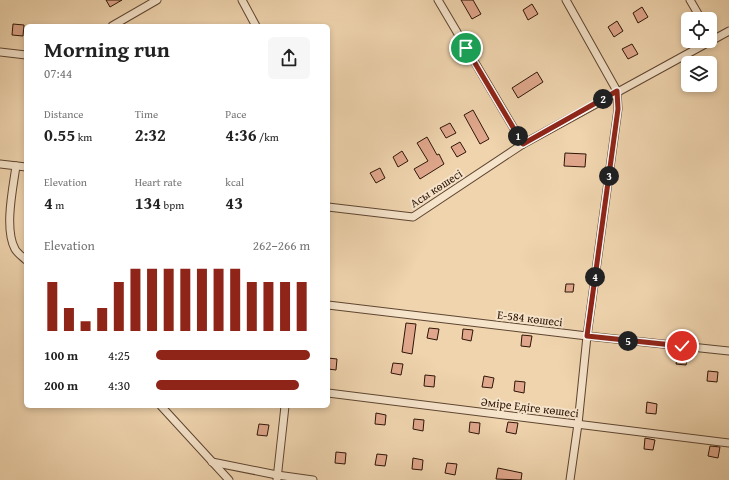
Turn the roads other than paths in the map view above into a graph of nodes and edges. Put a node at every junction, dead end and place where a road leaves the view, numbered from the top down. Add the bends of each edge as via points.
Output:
1 (157, 0) edge
2 (242, 0) edge
3 (438, 0) edge
4 (566, 0) edge
5 (690, 0) edge
6 (697, 12) edge
7 (115, 24) edge
8 (255, 24) edge
9 (729, 31) edge
10 (717, 36) edge
11 (693, 48) edge
12 (0, 52) edge
13 (24, 55) edge
14 (617, 91) junction
15 (523, 144) junction
16 (0, 164) edge
17 (16, 166) junction
18 (24, 167) edge
19 (330, 207) edge
20 (24, 258) edge
21 (330, 305) edge
22 (587, 336) junction
23 (729, 351) edge
24 (330, 393) edge
25 (163, 408) edge
26 (285, 408) edge
27 (578, 424) junction
28 (729, 443) edge
29 (212, 462) junction
30 (277, 478) edge
31 (229, 480) edge
32 (313, 480) edge
33 (570, 480) edge

1 - 7 street
2 - 8 street
3 - 15 street
4 - 14 street
5 - 6 street
9 - 10 street, Асы көшесі
11 - 14 street, Асы көшесі
12 - 13 street
14 - 15 street, Асы көшесі
14 - 22 street via 618,109
15 - 19 street, Асы көшесі via 413,217
16 - 17 street
17 - 18 street
17 - 20 street via 10,218 11,234 15,249
21 - 22 street, Е-584 көшесі
22 - 23 street, Е-584 көшесі
22 - 27 street
24 - 27 street, Әміре Едіге көшесі
25 - 29 street
26 - 30 street
27 - 28 street, Әміре Едіге көшесі
27 - 33 street
29 - 30 street
29 - 31 street
30 - 32 street

